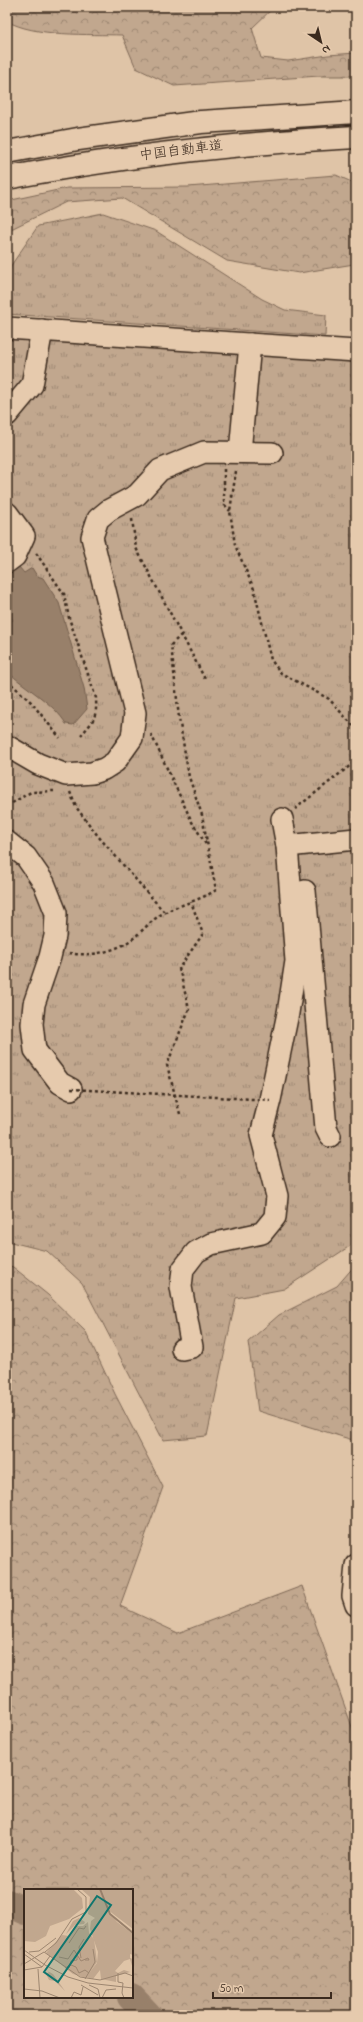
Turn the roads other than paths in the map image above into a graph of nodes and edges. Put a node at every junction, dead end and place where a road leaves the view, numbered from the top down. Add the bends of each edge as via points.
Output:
1 (356, 112) edge
2 (356, 137) edge
3 (7, 152) edge
4 (7, 178) edge
5 (7, 328) edge
6 (42, 330) junction
7 (250, 344) junction
8 (356, 351) edge
9 (7, 415) edge
10 (232, 452) junction
11 (272, 453) dead end
12 (7, 513) edge
13 (7, 562) edge
14 (7, 746) edge
15 (282, 819) road end
16 (356, 839) edge
17 (7, 842) edge
18 (287, 846) junction
19 (290, 888) junction
20 (71, 1089) road end
21 (330, 1136) dead end
22 (182, 1349) dead end
23 (356, 1565) edge
24 (356, 1605) edge

1 - 3 highway, 中国自動車道 via 201,122
2 - 4 highway, 中国自動車道 via 203,148 88,162
5 - 6 street
6 - 7 street
6 - 9 street via 32,385
7 - 8 street
7 - 10 street
10 - 11 street
10 - 14 street via 204,452 160,470 137,495 108,510 98,520 92,537 135,713 132,738 115,762 92,773 66,775 38,764
12 - 13 street via 24,536 15,556
15 - 18 street
16 - 18 street
17 - 20 street via 26,857 44,884 56,913 55,936 34,1004 32,1024 35,1050 60,1083
18 - 19 street
19 - 21 street via 304,886 326,1128
19 - 22 street via 296,962 288,1013 261,1135 277,1196 276,1217 262,1233 211,1244 196,1252 183,1269 181,1287 192,1347
23 - 24 street via 353,1596

